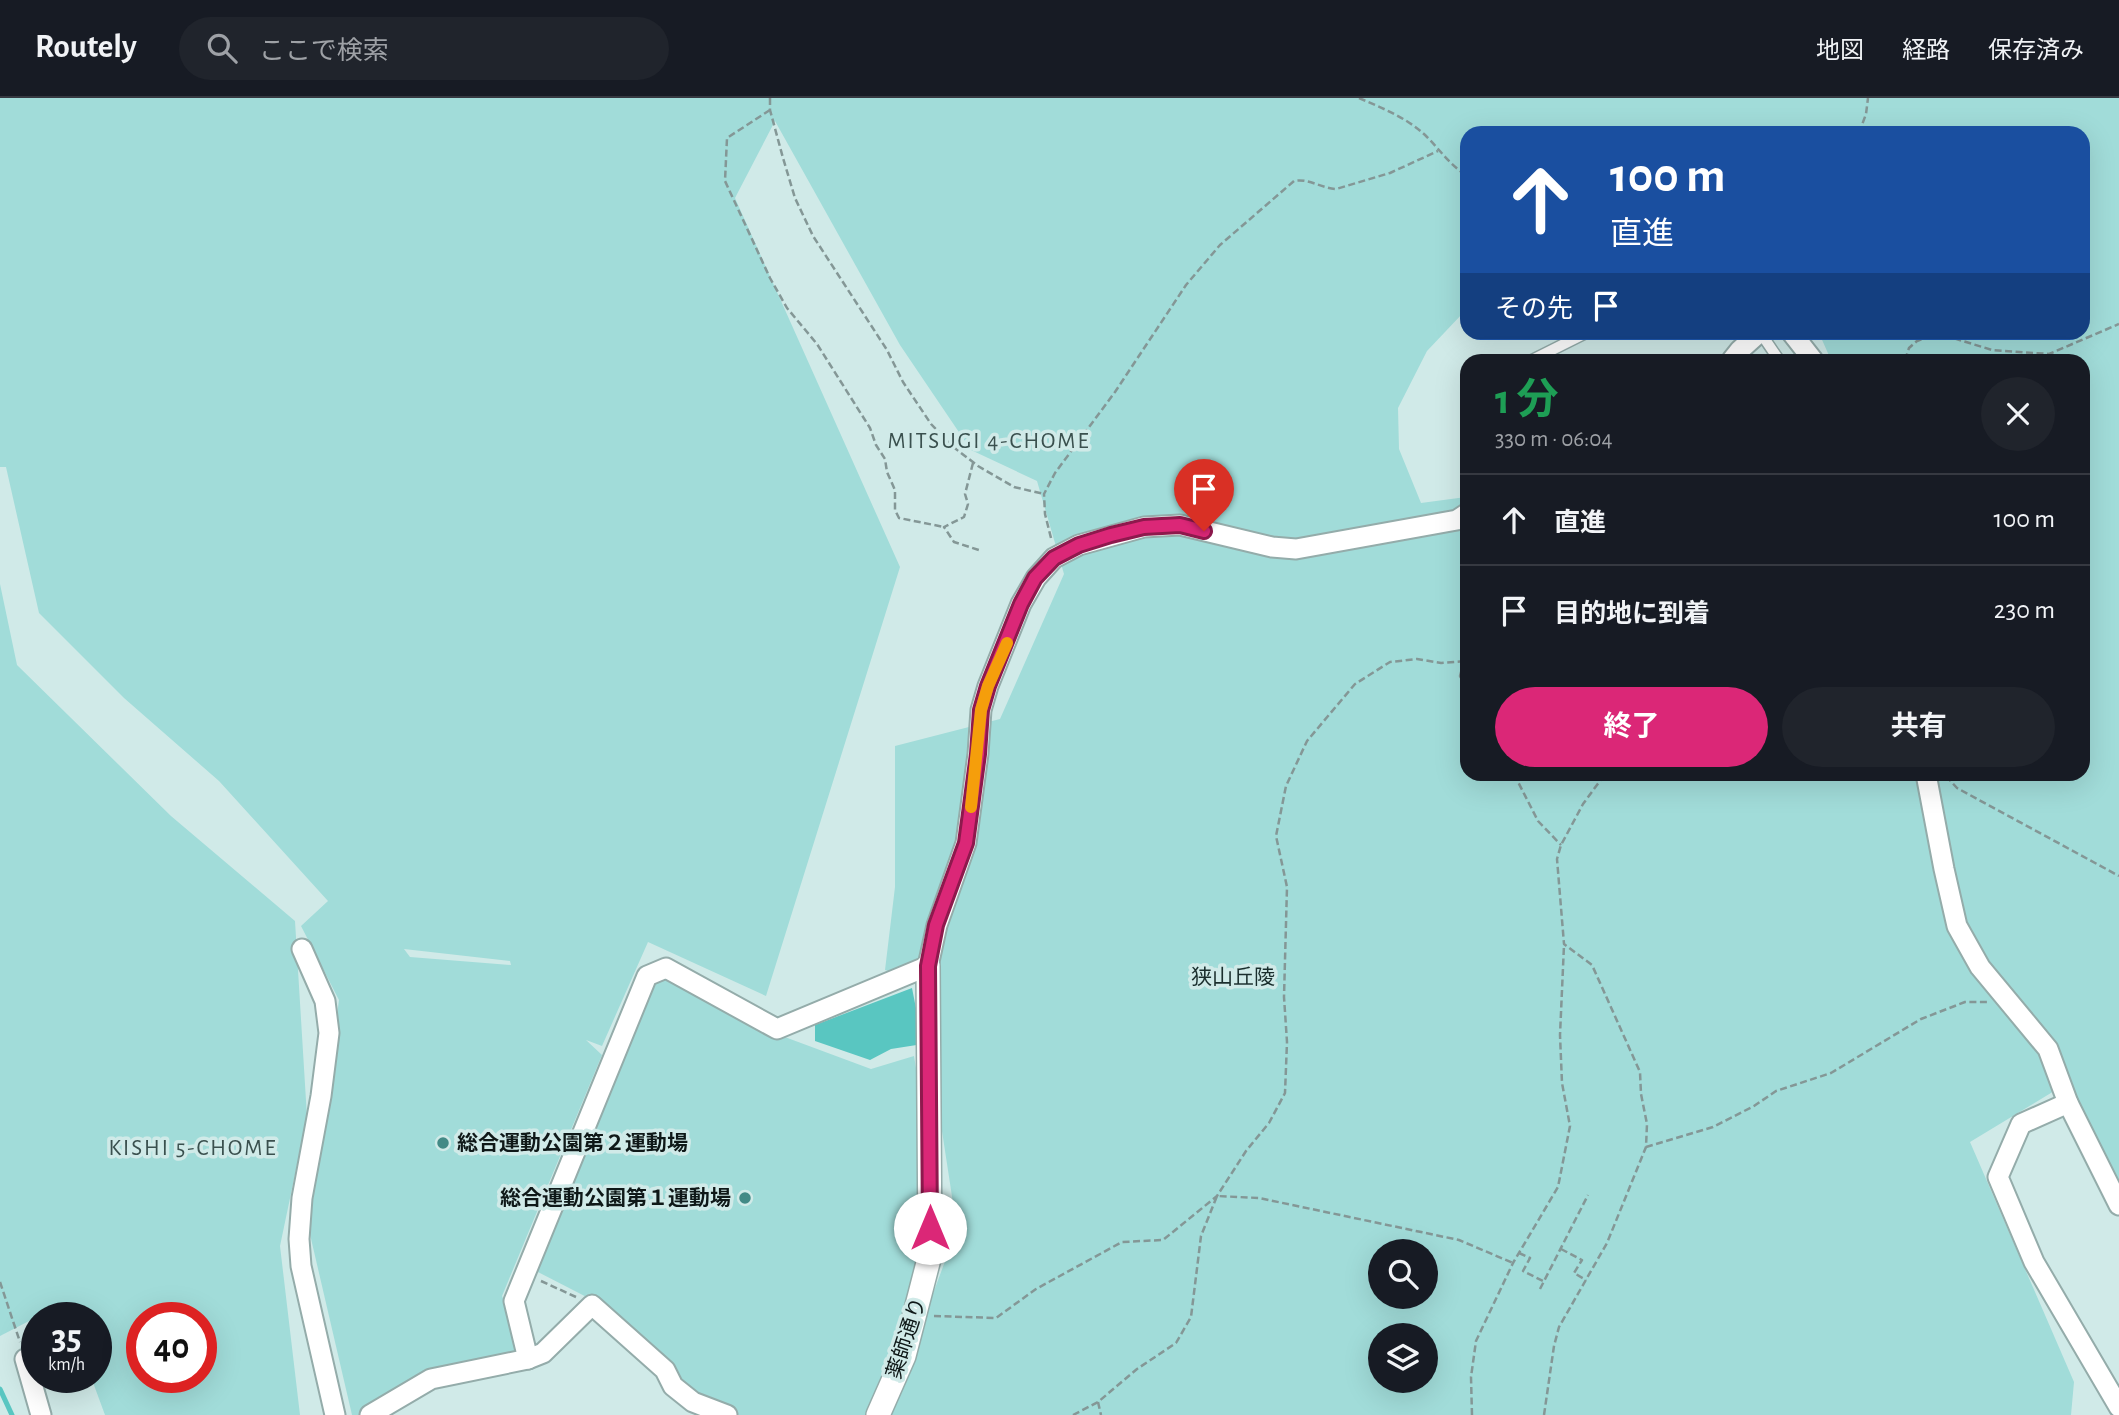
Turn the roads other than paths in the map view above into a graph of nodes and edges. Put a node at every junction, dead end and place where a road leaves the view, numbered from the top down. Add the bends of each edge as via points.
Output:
1 (1572, 340) edge
2 (1751, 340) edge
3 (1797, 340) edge
4 (1544, 354) edge
5 (1737, 354) edge
6 (1808, 354) edge
7 (1460, 518) edge
8 (1927, 781) edge
9 (302, 949) dead end
10 (928, 966) junction
11 (2068, 1103) junction
12 (2119, 1205) edge
13 (528, 1359) junction
14 (35, 1393) edge
15 (2119, 1407) edge
16 (41, 1415) edge
17 (335, 1415) edge
18 (370, 1415) edge
19 (727, 1415) edge
20 (878, 1415) edge

1 - 4 lane
2 - 5 street
3 - 6 street
7 - 10 street via 1296,549 1180,525 1144,527 1079,545 1054,558 1035,578 1021,604 988,686 981,710 966,843 936,925
8 - 11 street via 1957,926 1980,967 2048,1049
9 - 17 street via 326,1001 329,1033 302,1198 300,1252
10 - 13 street via 777,1029 666,968 647,976 514,1301
10 - 20 street, 薬師通り via 930,1255 904,1356
11 - 12 street
11 - 15 street via 2021,1124 1998,1177 2034,1262
13 - 18 street via 431,1379
13 - 19 street via 543,1353 592,1305 665,1370 673,1385 693,1402
14 - 16 street

